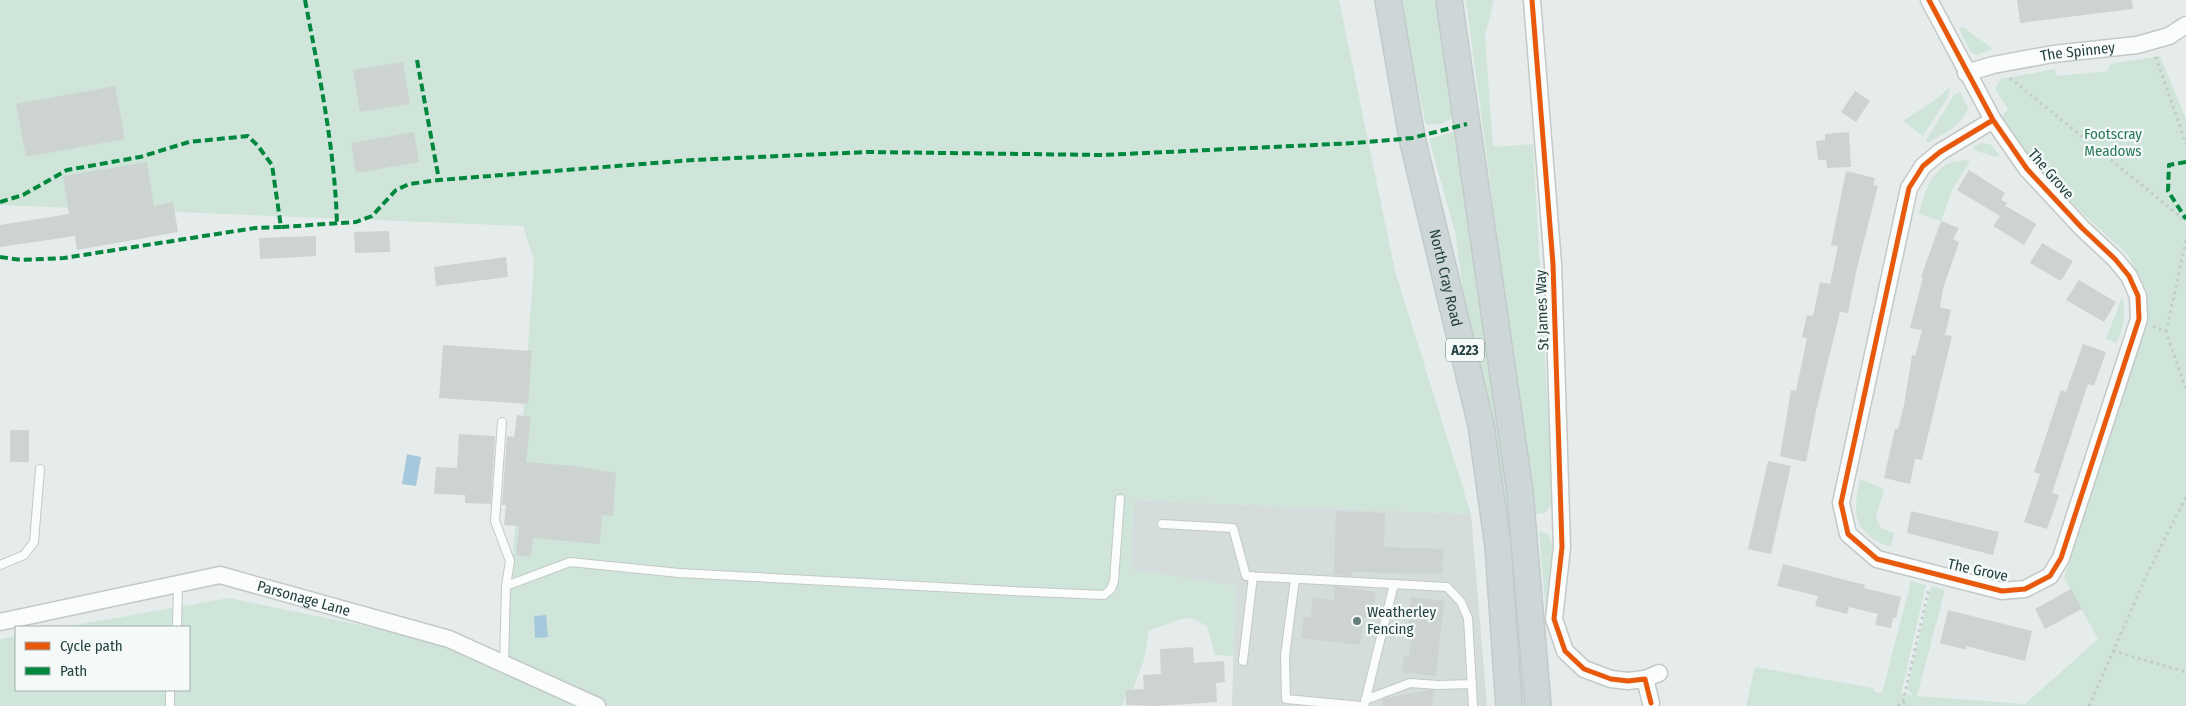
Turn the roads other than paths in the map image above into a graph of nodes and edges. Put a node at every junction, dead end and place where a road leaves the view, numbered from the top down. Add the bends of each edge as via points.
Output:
1 (1388, 0) edge
2 (1449, 0) edge
3 (1532, 0) edge
4 (1929, 0) edge
5 (2186, 25) edge
6 (1966, 73) junction
7 (1993, 120) junction
8 (502, 422) dead end
9 (40, 469) dead end
10 (1120, 499) dead end
11 (1162, 524) dead end
12 (0, 565) edge
13 (1253, 576) junction
14 (1295, 579) junction
15 (178, 584) junction
16 (1394, 584) junction
17 (506, 586) junction
18 (0, 622) edge
19 (177, 626) edge
20 (1243, 661) dead end
21 (504, 664) junction
22 (1472, 684) junction
23 (170, 691) edge
24 (1651, 703) dead end
25 (1363, 704) edge
26 (170, 706) edge
27 (597, 706) edge
28 (1473, 706) edge
29 (1509, 706) edge
30 (1538, 706) edge

1 - 29 main road, North Cray Road / A223 via 1412,138 1481,425 1498,546
2 - 30 main road, A223 via 1520,492
3 - 24 street, St James Way via 1554,274 1562,547 1554,619 1565,651 1584,669 1611,679 1628,681 1652,676
4 - 6 street, The Grove
5 - 6 street, The Spinney via 2169,36 2137,45 2053,54
6 - 7 street, The Grove
7 - 7 street, The Grove via 1940,152 1923,166 1909,188 1841,503 1848,534 1877,559 2002,591 2026,589 2050,576 2061,558 2139,319 2138,296 2129,276 2027,169
8 - 17 lane via 495,521 510,560
9 - 12 lane via 34,542 24,555
10 - 17 lane via 1114,581 1104,594 1012,592 689,573 570,562
11 - 13 lane via 1233,528 1246,576
13 - 14 lane
13 - 20 lane
14 - 16 lane
14 - 25 lane via 1285,656 1286,699
15 - 18 street, Parsonage Lane
15 - 19 lane
15 - 21 street, Parsonage Lane via 220,575 449,639
16 - 22 lane via 1447,587 1461,602 1468,618
16 - 25 lane
17 - 21 lane
21 - 27 street, Parsonage Lane
22 - 25 lane via 1410,683
22 - 28 lane
23 - 26 lane

